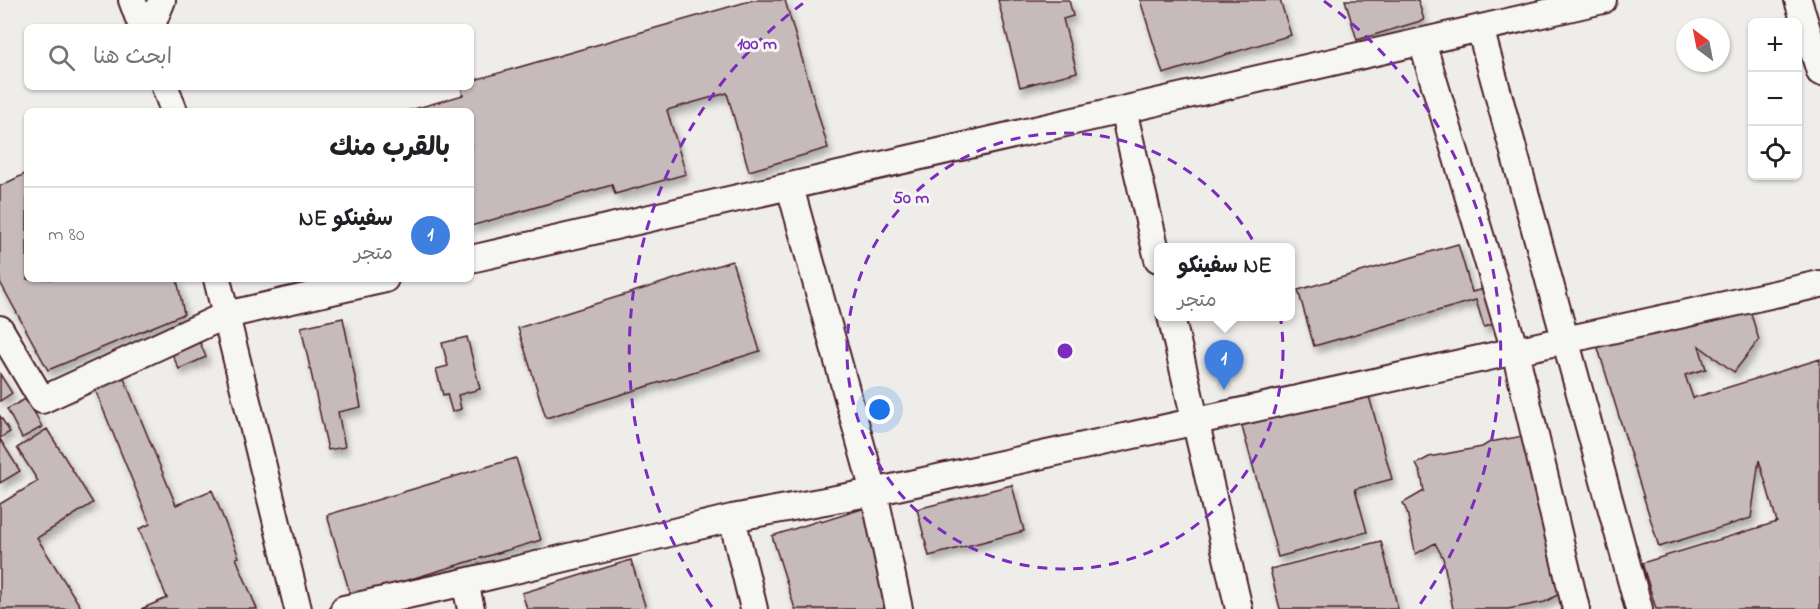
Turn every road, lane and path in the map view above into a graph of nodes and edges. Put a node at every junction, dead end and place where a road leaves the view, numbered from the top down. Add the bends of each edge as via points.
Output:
1 (132, 0) edge
2 (162, 0) edge
3 (1603, 0) edge
4 (1798, 0) edge
5 (141, 24) edge
6 (152, 24) edge
7 (1480, 28) junction
8 (1422, 42) junction
9 (1820, 72) edge
10 (166, 90) edge
11 (173, 108) edge
12 (1123, 110) junction
13 (790, 187) junction
14 (1154, 243) edge
15 (474, 258) edge
16 (218, 282) edge
17 (372, 282) edge
18 (1820, 284) edge
19 (226, 315) junction
20 (1173, 321) edge
21 (0, 329) edge
22 (1566, 340) junction
23 (1515, 351) junction
24 (1196, 421) junction
25 (874, 492) junction
26 (732, 518) junction
27 (465, 582) junction
28 (298, 609) edge
29 (344, 609) edge
30 (471, 609) edge
31 (754, 609) edge
32 (899, 609) edge
33 (1239, 609) edge
34 (1576, 609) edge
35 (1639, 609) edge

1 - 5 street
2 - 6 street
3 - 7 street
4 - 9 street
7 - 8 street
7 - 22 street
8 - 12 street
8 - 23 street
10 - 11 street
12 - 13 street
12 - 14 street
13 - 15 street
13 - 25 street
16 - 19 street
17 - 19 street
18 - 22 street
19 - 21 street via 42,400
19 - 28 street
20 - 24 street
22 - 23 street
22 - 35 street
23 - 24 street
23 - 34 street
24 - 25 street
24 - 33 street
25 - 26 street
25 - 32 street
26 - 27 street
26 - 31 street
27 - 29 street
27 - 30 street

